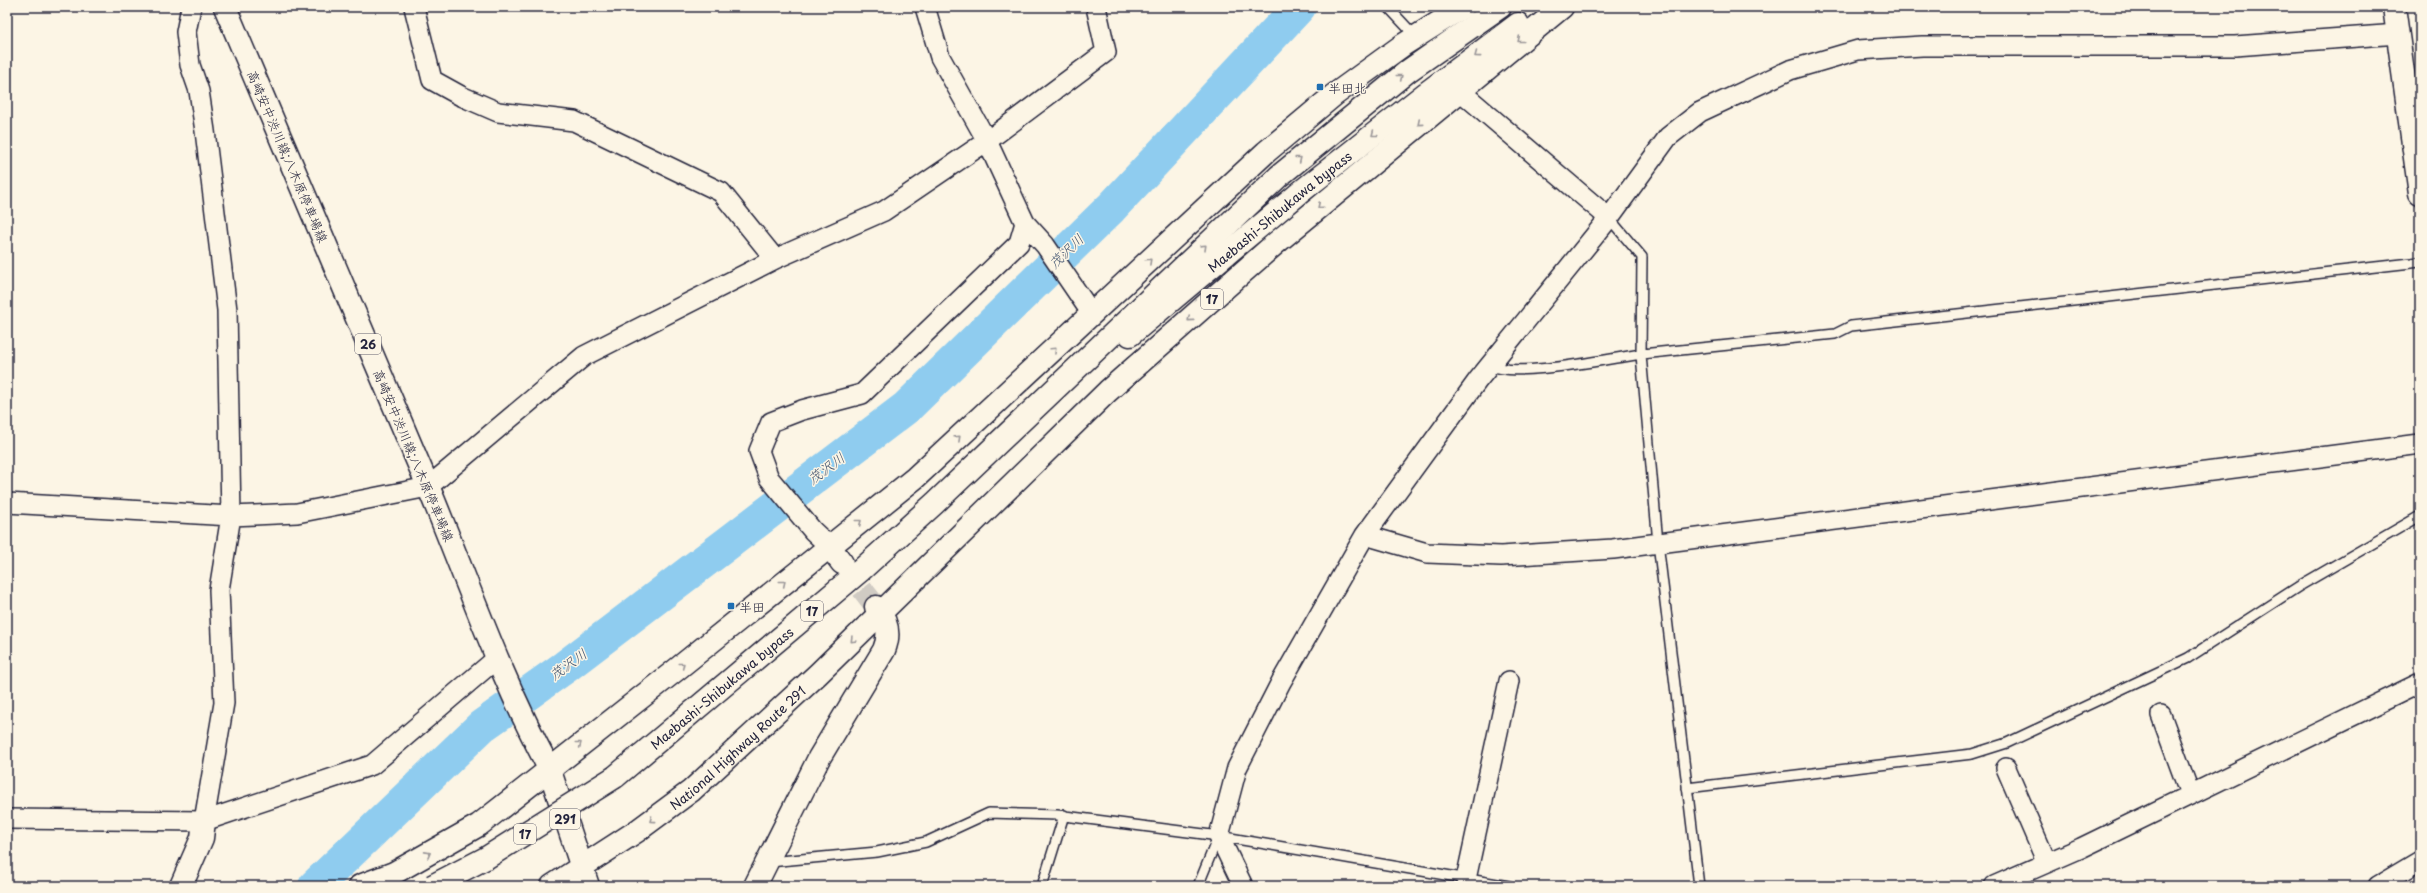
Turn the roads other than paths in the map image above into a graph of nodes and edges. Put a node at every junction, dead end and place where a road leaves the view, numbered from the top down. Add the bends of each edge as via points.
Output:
1 (191, 7) edge
2 (225, 7) edge
3 (414, 7) edge
4 (925, 7) edge
5 (1096, 7) edge
6 (1388, 7) edge
7 (1463, 7) edge
8 (1500, 7) edge
9 (1542, 7) edge
10 (1562, 7) edge
11 (2394, 7) edge
12 (2398, 34) junction
13 (1416, 37) junction
14 (1459, 90) junction
15 (987, 140) junction
16 (2420, 194) edge
17 (1609, 218) junction
18 (1026, 223) junction
19 (775, 259) junction
20 (2420, 262) edge
21 (1092, 314) junction
22 (1641, 354) junction
23 (1490, 365) junction
24 (1003, 438) junction
25 (2420, 444) edge
26 (428, 487) junction
27 (7, 503) edge
28 (231, 516) junction
29 (2420, 516) edge
30 (1365, 535) junction
31 (1658, 544) junction
32 (829, 546) junction
33 (842, 563) tunnel mouth
34 (879, 610) junction
35 (496, 659) junction
36 (1509, 681) dead end
37 (2420, 683) edge
38 (2161, 715) dead end
39 (548, 768) junction
40 (2006, 768) dead end
41 (1687, 788) junction
42 (2190, 794) junction
43 (1064, 816) junction
44 (7, 819) edge
45 (204, 821) junction
46 (1219, 836) junction
47 (2420, 861) edge
48 (766, 862) junction
49 (2047, 862) junction
50 (585, 877) edge
51 (1466, 879) junction
52 (181, 886) edge
53 (360, 886) edge
54 (432, 886) edge
55 (552, 886) edge
56 (756, 886) edge
57 (1042, 886) edge
58 (1198, 886) edge
59 (1243, 886) edge
60 (1509, 886) edge
61 (1699, 886) edge
62 (1994, 886) edge
63 (2378, 886) edge

1 - 28 street via 186,32 190,65 199,91 203,117 227,310
2 - 26 main road, 高崎安中渋川線;八木原停車場線 / 26
3 - 19 street via 432,80 498,112 574,122 721,192
4 - 15 street via 940,57
5 - 15 street via 1106,52
6 - 13 lane
7 - 13 main road
24 -> 8 main road, Maebashi-Shibukawa bypass / 17 via 1279,176 1408,71
9 -> 24 main road, Maebashi-Shibukawa bypass / 17 via 1425,94 1303,190 1171,302
10 -> 14 main road, 17
11 - 12 main road
12 - 16 main road
12 - 17 street via 2235,46 1922,46 1858,50 1790,70 1700,112 1668,137
21 -> 13 main road via 1266,152 1334,95
14 - 17 street
14 -> 34 main road, 17 via 1276,243 1108,391
15 - 18 street
15 - 19 street via 884,212
17 - 22 lane via 1642,256
17 - 23 street
18 - 21 street via 1045,245
18 - 32 street via 1019,243 862,394 802,410 771,422 759,452 769,478 813,531
19 - 26 street via 584,356
20 - 22 lane via 1851,326 1835,334
32 -> 21 main road via 915,478
22 - 23 lane via 1543,368 1497,370
22 - 31 lane
23 - 30 street
24 - 54 main road, Maebashi-Shibukawa bypass / 17, bridge via 860,571 615,777 486,858
25 - 31 street
26 - 28 street via 297,513
26 - 35 main road, 高崎安中渋川線;八木原停車場線 / 26
27 - 28 street
28 - 45 street via 219,590 224,703
29 - 41 lane via 2302,585 2188,658 2007,743 1972,754
30 - 31 street via 1427,553 1501,556
30 - 46 street via 1281,682 1238,768
31 - 41 lane
32 - 33 main road
39 -> 32 main road via 676,670
34 - 48 main road via 886,621 888,634 884,650 819,758
34 -> 50 main road, National Highway Route 291 / 17 via 818,674 691,792
35 - 39 main road, 高崎安中渋川線;八木原停車場線 / 26
35 - 45 street via 372,765
36 - 51 street
37 - 42 street
38 - 42 street
39 - 50 main road, 291
53 -> 39 main road via 394,873 479,825
40 - 49 street
41 - 61 lane
42 - 49 street
43 - 46 lane
43 - 48 lane via 989,813 926,842 877,852
43 - 57 lane
44 - 45 street
45 - 52 main road via 202,838
46 - 51 lane
46 - 58 lane
46 - 59 street
47 - 63 street
48 - 56 main road
49 - 62 street
50 - 55 main road, 17
51 - 60 lane

